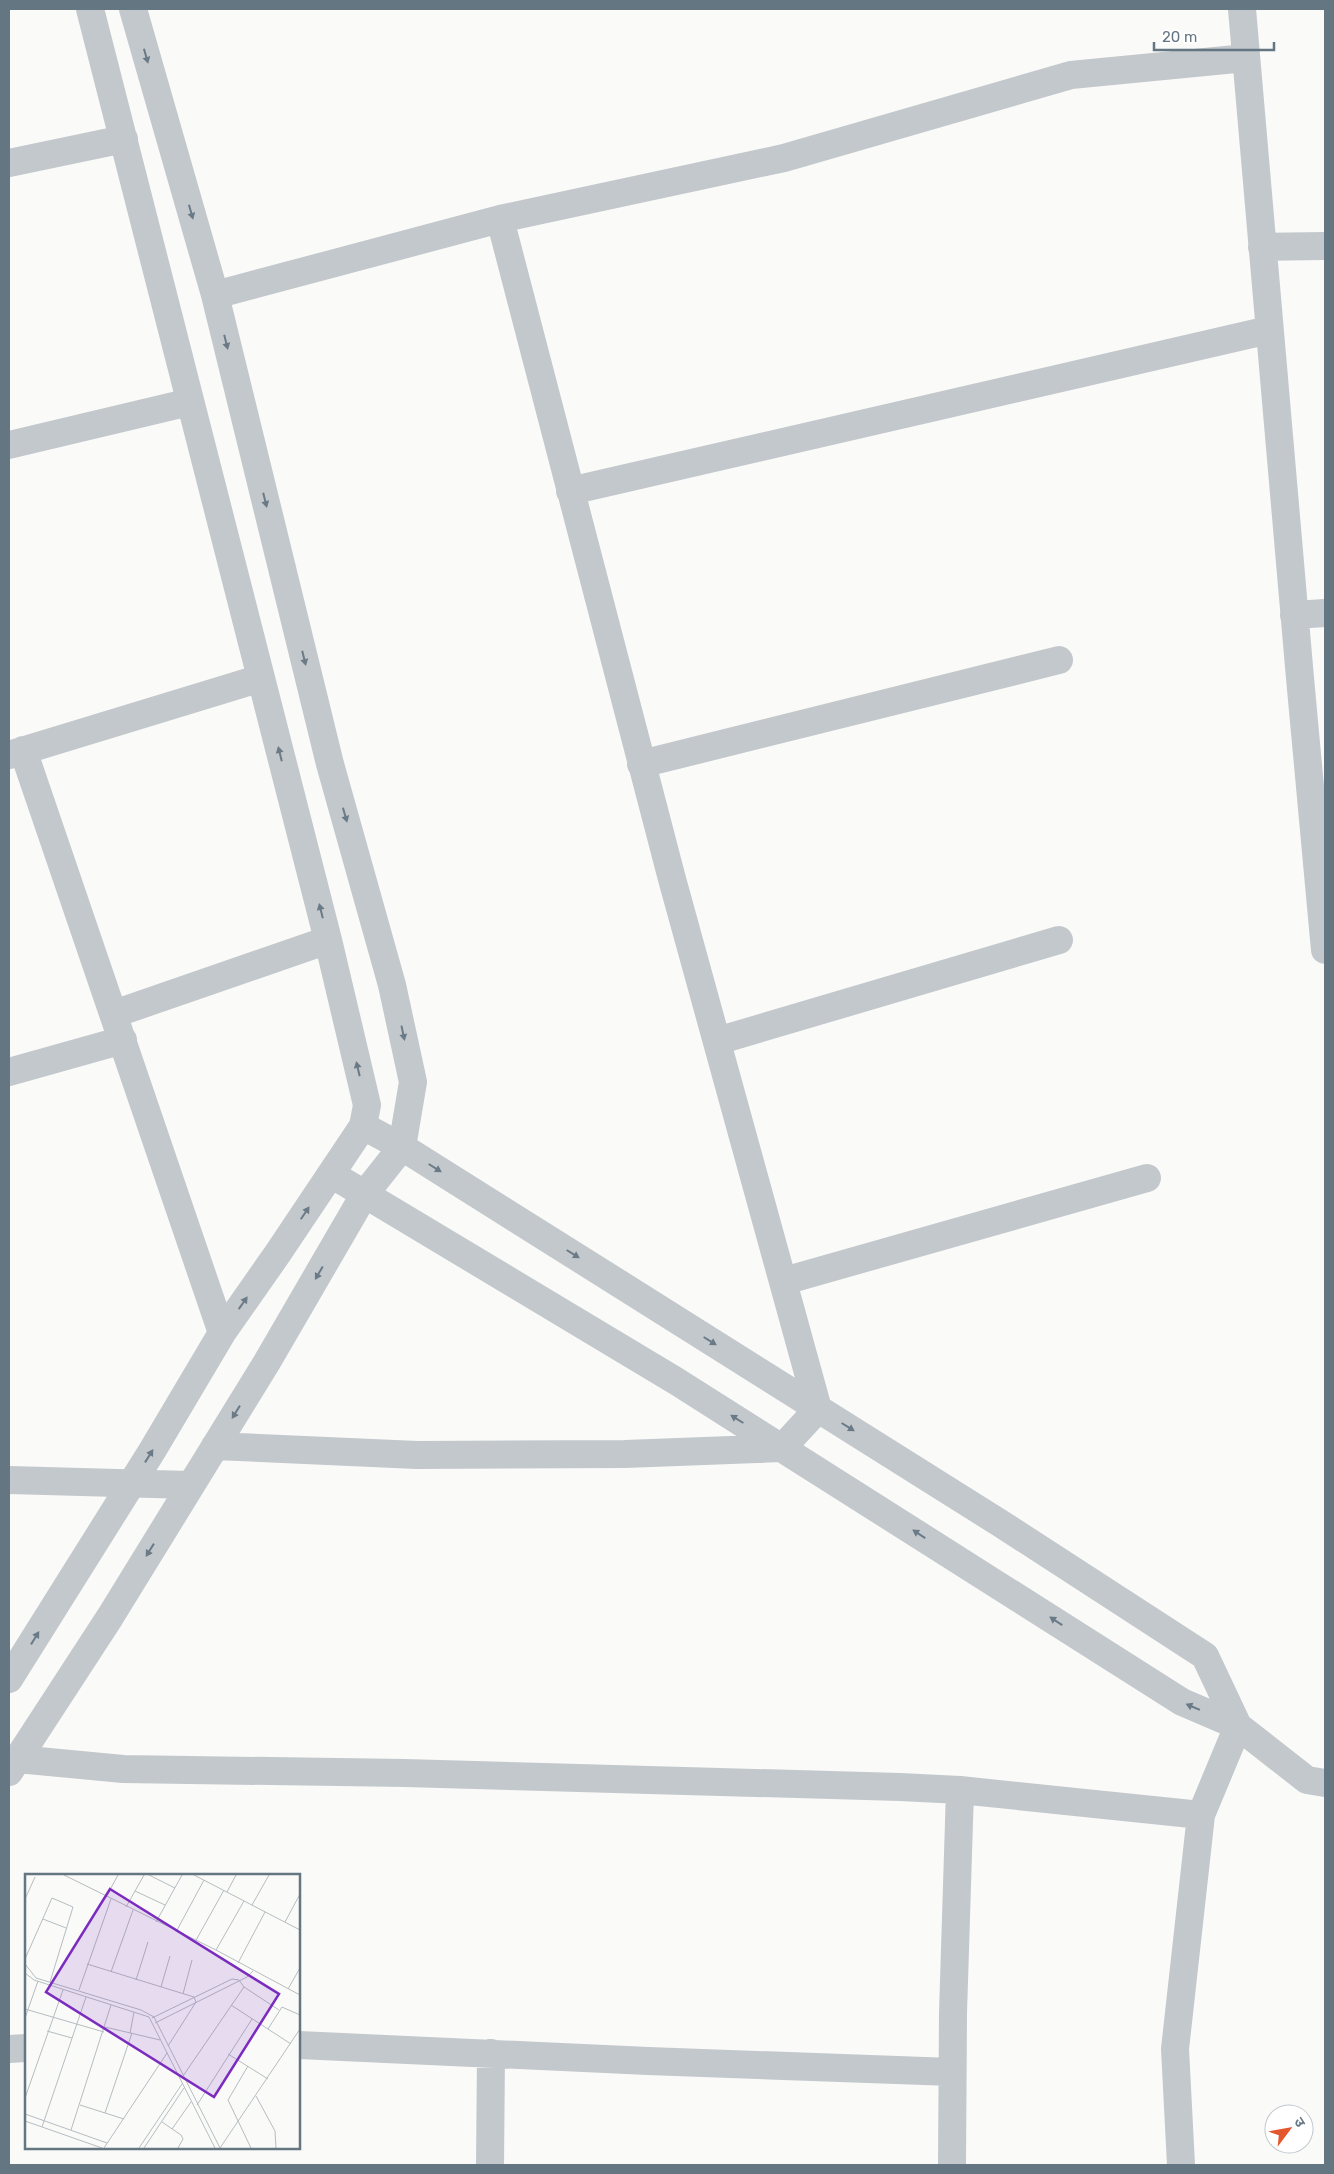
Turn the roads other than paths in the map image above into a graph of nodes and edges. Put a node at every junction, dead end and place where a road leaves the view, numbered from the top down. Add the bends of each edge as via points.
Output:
1 (90, 9) edge
2 (133, 9) edge
3 (1242, 9) edge
4 (1246, 58) junction
5 (124, 139) junction
6 (9, 163) edge
7 (500, 220) junction
8 (1325, 246) edge
9 (1262, 247) junction
10 (214, 295) junction
11 (1269, 330) junction
12 (190, 402) junction
13 (9, 445) edge
14 (570, 492) junction
15 (1325, 613) edge
16 (1294, 615) junction
17 (1059, 660) dead end
18 (261, 678) junction
19 (16, 752) edge
20 (641, 764) junction
21 (1321, 855) edge
22 (328, 940) junction
23 (1059, 940) dead end
24 (1325, 950) edge
25 (114, 1014) junction
26 (122, 1040) junction
27 (717, 1041) junction
28 (9, 1072) edge
29 (363, 1126) junction
30 (402, 1147) junction
31 (331, 1174) junction
32 (1147, 1178) dead end
33 (364, 1195) junction
34 (784, 1282) junction
35 (222, 1333) junction
36 (818, 1409) junction
37 (215, 1446) junction
38 (782, 1448) junction
39 (9, 1480) edge
40 (133, 1482) junction
41 (190, 1485) junction
42 (9, 1679) edge
43 (1238, 1726) junction
44 (13, 1766) edge
45 (1325, 1783) edge
46 (960, 1790) junction
47 (1201, 1815) junction
48 (300, 2045) edge
49 (25, 2048) edge
50 (9, 2049) edge
51 (491, 2053) junction
52 (952, 2072) junction
53 (490, 2165) edge
54 (952, 2165) edge
55 (1181, 2165) edge

1 - 5 street
2 -> 10 street
3 - 4 street
4 - 7 street via 1071,76 784,158
4 - 9 street
5 - 6 street
5 - 12 street
7 - 10 street
7 - 14 street
8 - 9 street
9 - 11 street
10 -> 30 street via 330,764 392,985 413,1082
11 - 14 street
11 - 16 street
12 - 13 street
12 - 18 street
14 - 20 street
15 - 16 street
16 - 21 street
17 - 20 street
18 - 19 street
22 -> 18 street
19 - 25 street
20 - 27 street
21 - 24 street
22 - 25 street
29 -> 22 street via 367,1106
23 - 27 street
25 - 26 street
26 - 28 street
26 - 35 street
27 - 34 street
29 - 30 street
29 - 31 street
30 - 33 street
30 -> 36 street
31 - 33 street
35 -> 31 street
32 - 34 street
33 -> 37 street
38 -> 33 street
34 - 36 street
40 -> 35 street
36 - 38 street
36 -> 43 street via 1205,1656
37 - 38 street via 417,1455 625,1454
37 - 41 street
43 -> 38 street via 1182,1702
39 - 40 street
40 - 41 street
42 -> 40 street
41 -> 44 street
43 - 45 street via 1307,1780
43 - 47 street
44 - 46 street via 395,1773
46 - 47 street
46 - 52 street
47 - 55 street via 1175,2049
48 - 51 street
49 - 50 street
51 - 52 street
51 - 53 street
52 - 54 street

